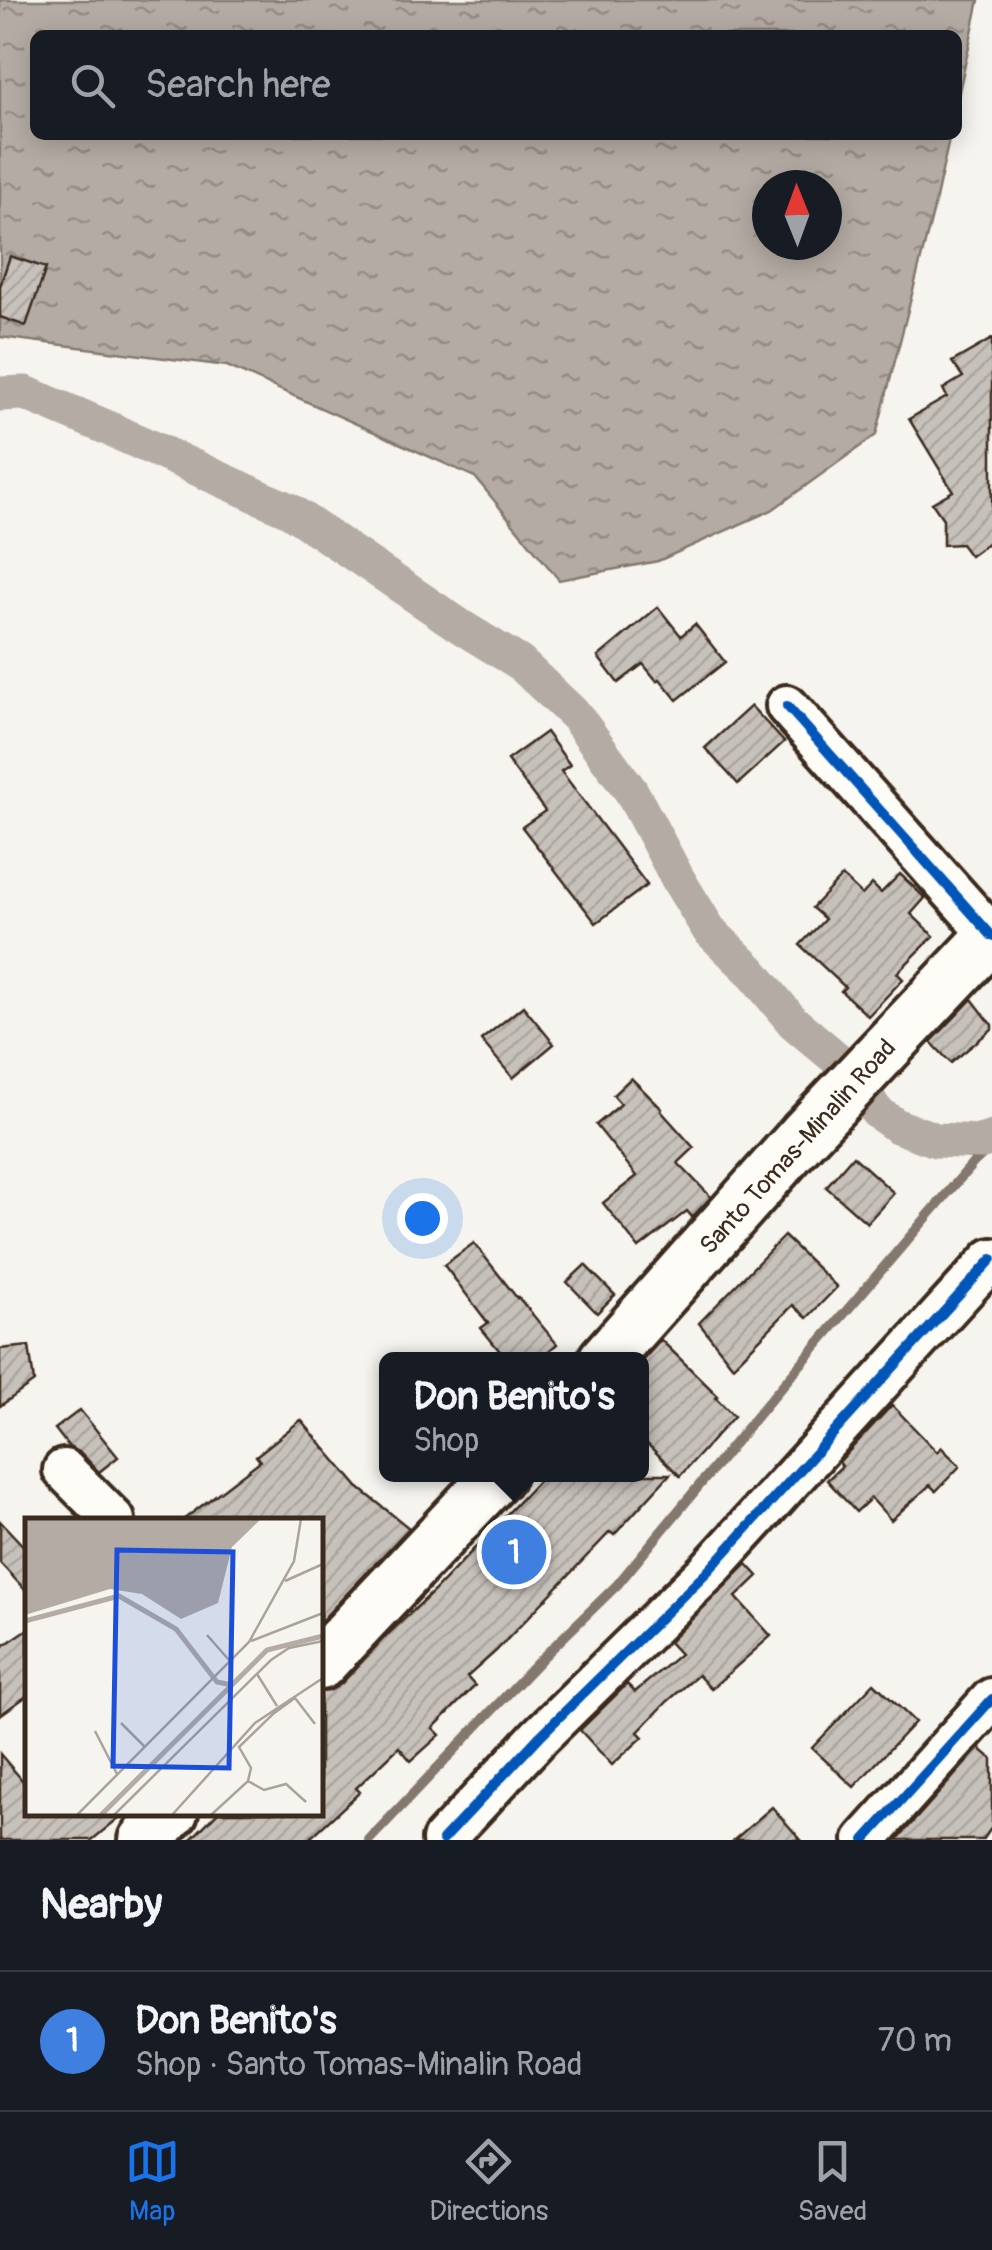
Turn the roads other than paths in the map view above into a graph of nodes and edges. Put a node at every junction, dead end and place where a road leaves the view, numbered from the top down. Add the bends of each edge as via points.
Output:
1 (787, 706) dead end
2 (992, 936) edge
3 (992, 1260) edge
4 (611, 1352) edge
5 (64, 1470) dead end
6 (491, 1482) edge
7 (112, 1518) edge
8 (322, 1662) edge
9 (992, 1699) edge
10 (169, 1815) edge
11 (145, 1840) edge
12 (443, 1840) edge
13 (865, 1840) edge

1 - 2 street
2 - 4 main road, Santo Tomas-Minalin Road
3 - 12 street via 708,1572
5 - 7 street
6 - 8 main road
9 - 13 street
10 - 11 main road

